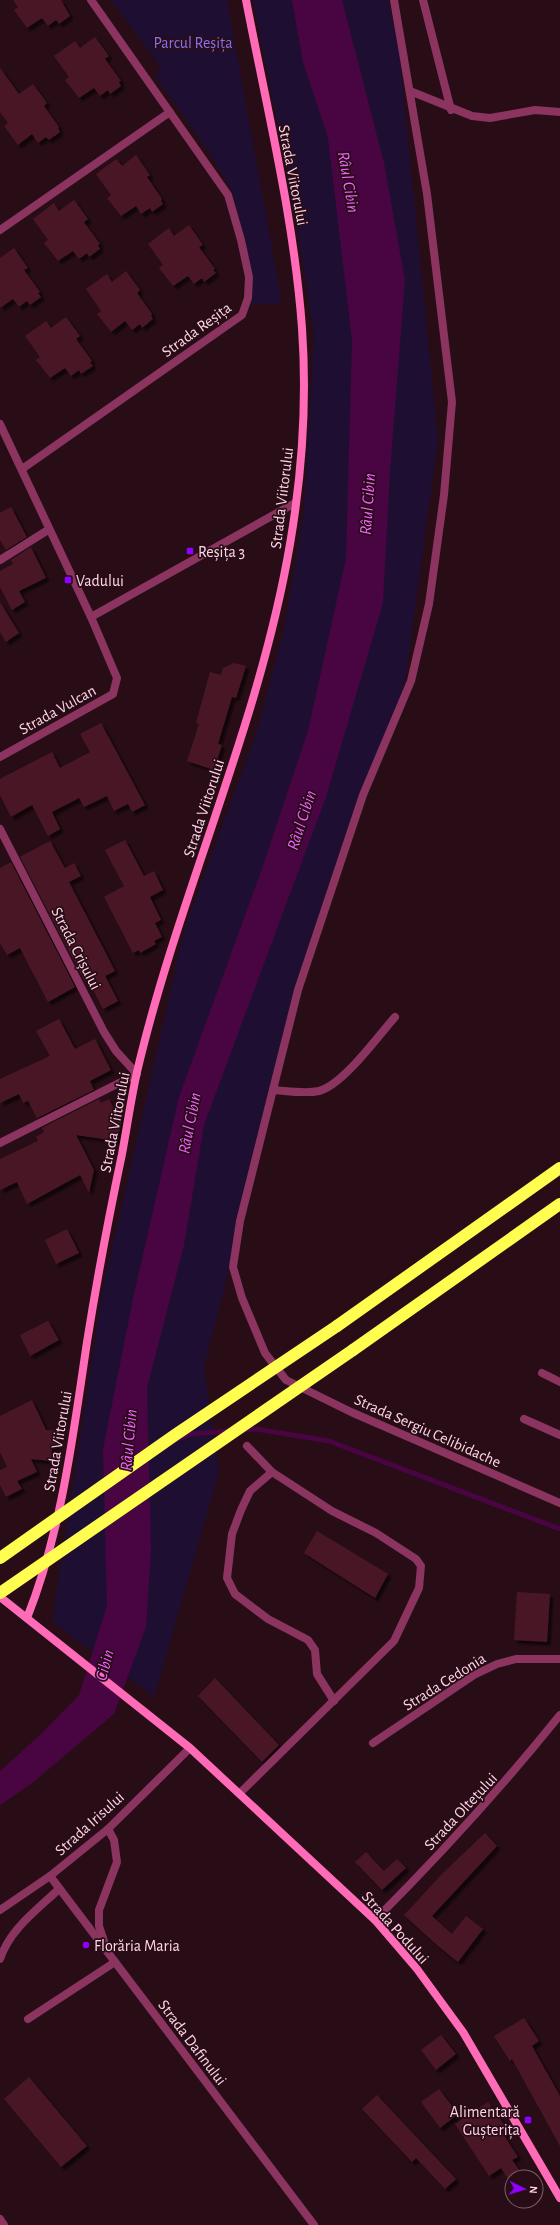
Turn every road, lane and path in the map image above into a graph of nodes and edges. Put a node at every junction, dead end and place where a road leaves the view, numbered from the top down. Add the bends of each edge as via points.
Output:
1 (91, 0) edge
2 (246, 0) edge
3 (394, 0) edge
4 (423, 0) edge
5 (410, 91) junction
6 (452, 110) junction
7 (170, 112) junction
8 (560, 112) edge
9 (0, 230) edge
10 (0, 424) edge
11 (22, 469) junction
12 (295, 503) junction
13 (48, 530) junction
14 (0, 560) edge
15 (91, 617) junction
16 (0, 757) edge
17 (0, 829) edge
18 (395, 1016) dead end
19 (137, 1074) junction
20 (273, 1090) junction
21 (0, 1143) edge
22 (560, 1168) edge
23 (560, 1204) edge
24 (542, 1373) dead end
25 (560, 1382) edge
26 (524, 1418) dead end
27 (560, 1435) edge
28 (247, 1446) dead end
29 (272, 1472) junction
30 (560, 1503) edge
31 (0, 1558) edge
32 (0, 1593) edge
33 (0, 1597) edge
34 (27, 1618) junction
35 (560, 1659) edge
36 (334, 1701) junction
37 (560, 1715) edge
38 (373, 1743) dead end
39 (190, 1748) junction
40 (240, 1793) junction
41 (108, 1829) junction
42 (50, 1876) junction
43 (59, 1888) junction
44 (0, 1910) edge
45 (375, 1920) junction
46 (107, 1950) junction
47 (0, 1959) edge
48 (115, 1962) junction
49 (28, 2019) dead end
50 (560, 2198) edge
51 (0, 2220) edge
52 (4, 2225) edge
53 (314, 2225) edge

1 - 7 street, Strada Reșița
2 - 12 street, Strada Viitorului via 289,226 302,330 302,442
3 - 5 street
4 - 6 street
5 - 6 street
5 - 20 street via 427,194 452,402 442,511 429,604 411,681 361,803 298,990
6 - 8 street via 490,118 535,110
7 - 9 street
7 - 11 street, Strada Reșița via 228,195 249,277 248,298 242,315
10 - 11 street
11 - 13 street
12 - 15 street
12 - 19 street, Strada Viitorului via 282,584 265,660 174,940
13 - 14 street
13 - 15 street
15 - 16 street, Strada Vulcan via 117,678 113,694
17 - 19 street, Strada Crișului via 104,1032 116,1051
18 - 20 street via 340,1080 320,1091
19 - 21 street
19 - 34 street, Strada Viitorului via 96,1284 66,1478 43,1576
20 - 30 street, Strada Sergiu Celibidache via 240,1221 232,1267 265,1353 286,1380 351,1412
22 - 31 highway, bridge via 337,1326 175,1434
23 - 32 highway, bridge
24 - 25 street
26 - 27 street
28 - 29 street
29 - 36 street via 250,1491 241,1510 232,1534 227,1578 235,1594 268,1619 308,1640 315,1650 317,1674
29 - 36 street via 332,1511 376,1533 416,1559 421,1566 419,1588 394,1641
33 - 34 street, Strada Podului
34 - 39 street, Strada Podului
35 - 38 street, Strada Cedonia via 516,1659 497,1664 474,1675
36 - 40 street
37 - 45 street, Strada Oltețului via 510,1778
39 - 40 street, Strada Podului
39 - 41 street, Strada Irisului
40 - 45 street, Strada Podului
41 - 42 street, Strada Irisului
41 - 46 street via 114,1840 117,1862 99,1910 99,1926
42 - 43 street, Strada Dafinului
42 - 44 street, Strada Irisului
43 - 46 street, Strada Dafinului
43 - 47 street via 19,1926 5,1943
45 - 50 street, Strada Podului via 417,1969 463,2032
46 - 48 street, Strada Dafinului
48 - 49 street
48 - 53 street, Strada Dafinului
51 - 52 street

